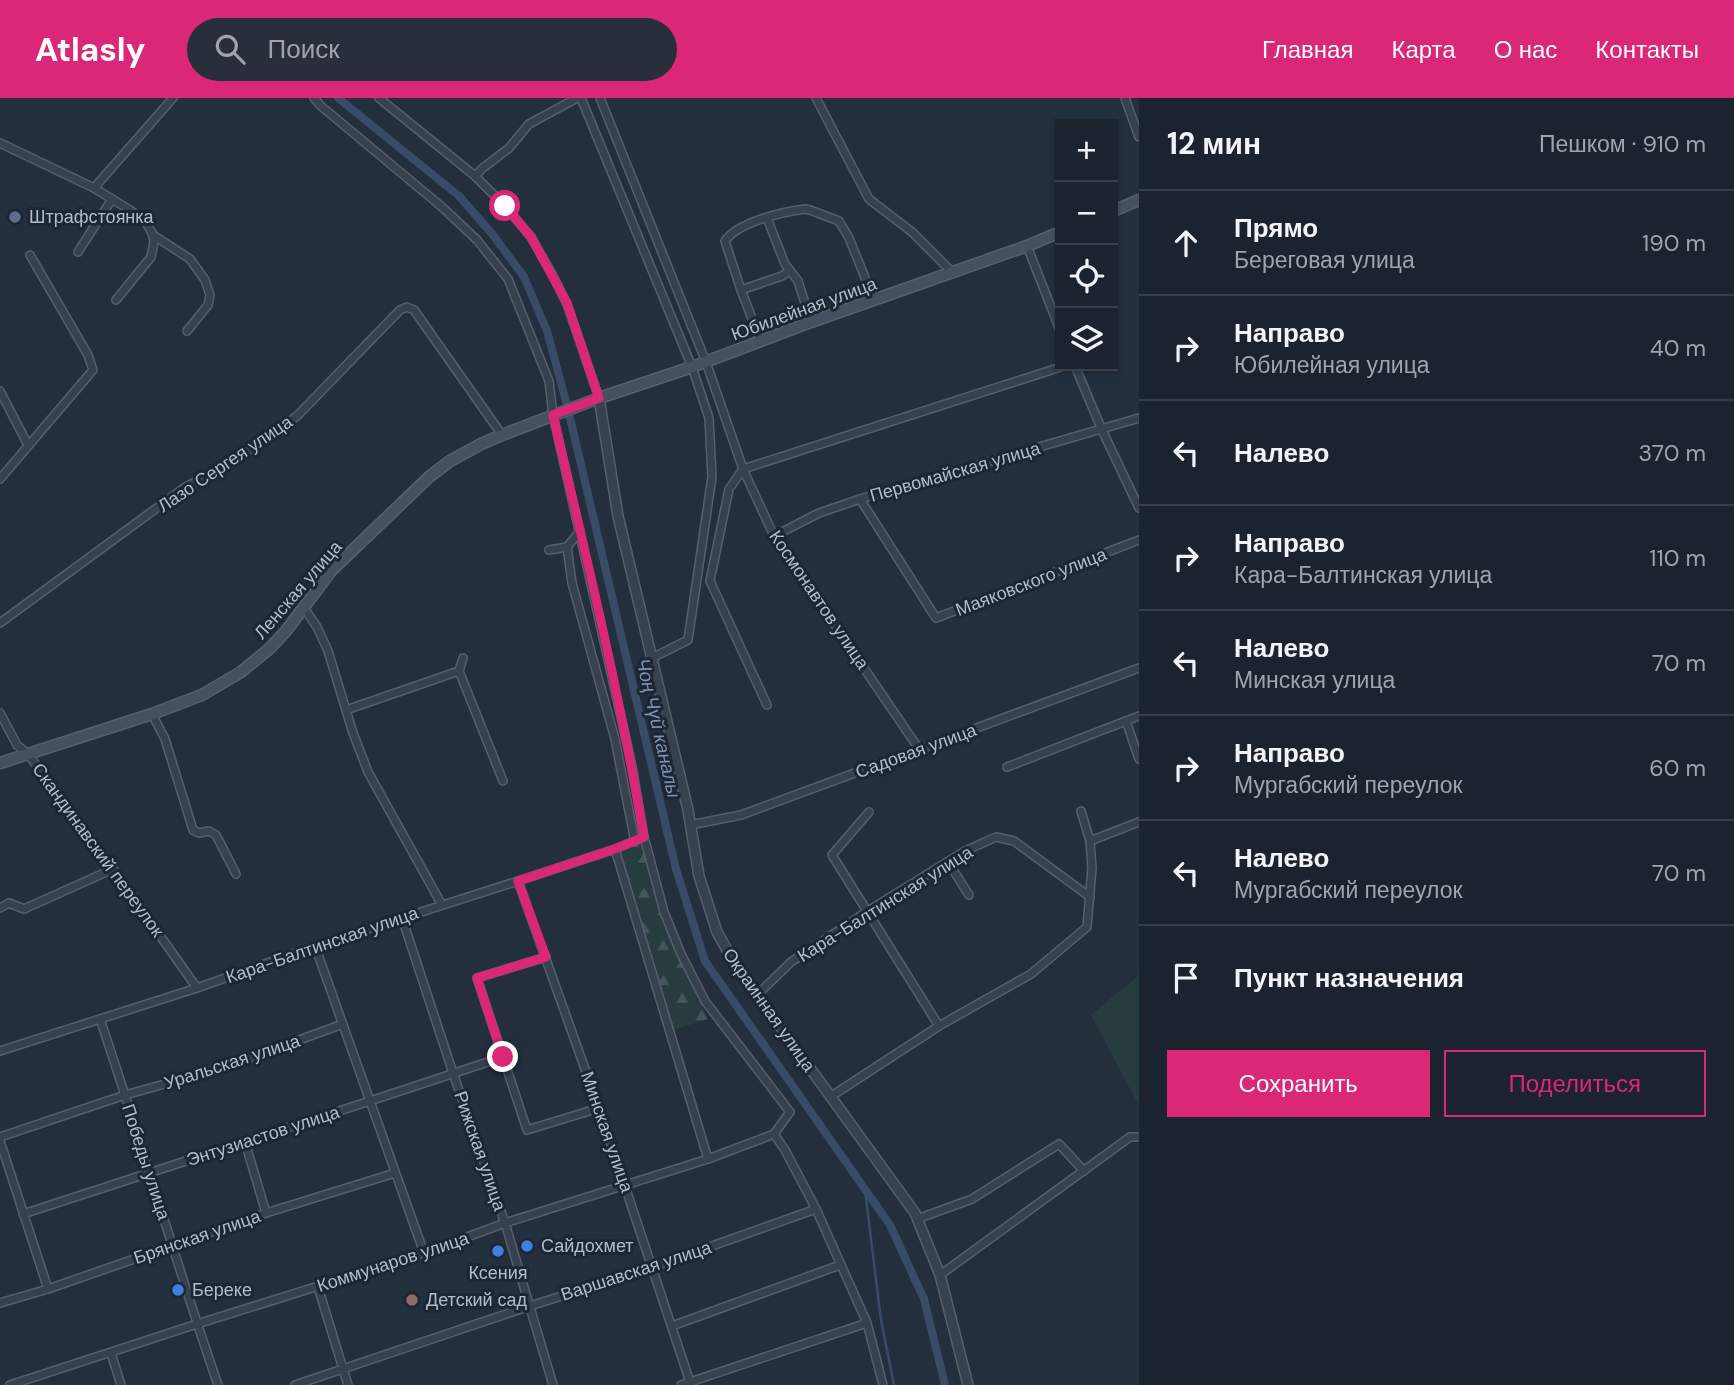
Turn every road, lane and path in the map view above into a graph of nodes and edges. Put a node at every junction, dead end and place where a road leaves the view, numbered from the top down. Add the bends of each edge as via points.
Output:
1 (173, 98) edge
2 (314, 98) edge
3 (379, 98) edge
4 (579, 98) edge
5 (600, 98) edge
6 (816, 98) edge
7 (1125, 98) edge
8 (1139, 137) edge
9 (0, 143) edge
10 (475, 176) junction
11 (94, 188) junction
12 (112, 199) junction
13 (1139, 200) edge
14 (1118, 209) edge
15 (767, 218) junction
16 (153, 234) junction
17 (1055, 234) edge
18 (1027, 246) junction
19 (78, 252) dead end
20 (30, 255) dead end
21 (789, 271) junction
22 (953, 273) junction
23 (741, 290) junction
24 (116, 300) dead end
25 (874, 300) junction
26 (1055, 317) edge
27 (811, 322) junction
28 (187, 331) dead end
29 (761, 342) junction
30 (706, 362) junction
31 (692, 367) junction
32 (1055, 369) edge
33 (1076, 371) edge
34 (0, 391) edge
35 (597, 399) junction
36 (556, 414) junction
37 (1139, 418) edge
38 (1102, 430) junction
39 (502, 435) junction
40 (28, 445) junction
41 (743, 469) junction
42 (0, 479) edge
43 (860, 499) junction
44 (1139, 508) edge
45 (580, 531) junction
46 (774, 536) junction
47 (1139, 540) edge
48 (567, 547) junction
49 (549, 550) dead end
50 (304, 608) junction
51 (0, 623) edge
52 (463, 658) dead end
53 (652, 658) junction
54 (1139, 668) edge
55 (459, 671) junction
56 (767, 705) dead end
57 (346, 710) junction
58 (0, 713) edge
59 (152, 714) junction
60 (1139, 716) edge
61 (1126, 721) junction
62 (919, 749) junction
63 (29, 754) junction
64 (1139, 759) edge
65 (0, 763) edge
66 (1007, 766) dead end
67 (503, 781) dead end
68 (1081, 811) dead end
69 (869, 812) dead end
70 (1139, 822) edge
71 (690, 825) junction
72 (644, 837) junction
73 (1090, 841) junction
74 (635, 842) junction
75 (615, 849) junction
76 (948, 862) junction
77 (113, 869) junction
78 (236, 874) dead end
79 (518, 881) junction
80 (969, 895) dead end
81 (1090, 897) junction
82 (442, 905) junction
83 (0, 908) edge
84 (868, 911) junction
85 (402, 918) junction
86 (315, 946) junction
87 (546, 957) junction
88 (197, 988) junction
89 (757, 995) junction
90 (100, 1019) junction
91 (343, 1024) junction
92 (939, 1026) junction
93 (0, 1051) edge
94 (503, 1057) junction
95 (453, 1073) junction
96 (125, 1095) junction
97 (830, 1097) junction
98 (370, 1101) junction
99 (599, 1108) junction
100 (774, 1134) junction
101 (1139, 1137) edge
102 (0, 1139) edge
103 (244, 1142) junction
104 (708, 1159) junction
105 (1084, 1171) junction
106 (395, 1172) junction
107 (150, 1173) junction
108 (625, 1185) junction
109 (816, 1209) junction
110 (266, 1213) junction
111 (23, 1214) junction
112 (917, 1219) junction
113 (505, 1223) junction
114 (173, 1245) junction
115 (424, 1253) junction
116 (840, 1265) junction
117 (653, 1267) junction
118 (940, 1275) junction
119 (318, 1287) junction
120 (48, 1289) junction
121 (0, 1303) edge
122 (530, 1306) junction
123 (867, 1323) junction
124 (197, 1324) junction
125 (672, 1326) junction
126 (111, 1353) junction
127 (343, 1369) junction
128 (690, 1383) edge
129 (9, 1385) edge
130 (121, 1385) edge
131 (218, 1385) edge
132 (295, 1385) edge
133 (348, 1385) edge
134 (553, 1385) edge
135 (681, 1385) edge
136 (883, 1385) edge
137 (968, 1385) edge

1 - 11 street
2 - 36 street via 451,215 508,279 549,381
3 - 10 street
4 - 10 street via 529,124
4 - 31 street
5 - 30 street, Космонавтов улица
6 - 22 street via 869,199 912,232
7 - 8 street
9 - 11 street
10 - 35 street via 531,237 553,276 567,303
11 - 12 street
12 - 16 street via 147,224
12 - 19 street
13 - 14 main road
15 - 21 street
15 - 23 street via 730,233 725,241
15 - 25 street via 805,209 839,221
16 - 24 street via 151,257
16 - 28 street via 190,258 205,280 208,305
17 - 18 main road, Юбилейная улица
18 - 22 main road, Юбилейная улица
18 - 26 street
20 - 40 street via 93,370
21 - 23 street
21 - 27 street via 799,281
22 - 25 main road, Юбилейная улица
23 - 29 street
25 - 27 main road, Юбилейная улица
27 - 29 main road, Юбилейная улица
29 - 30 main road, Юбилейная улица
30 - 31 main road, Юбилейная улица
30 - 41 street, Космонавтов улица
31 - 35 main road, Юбилейная улица
31 - 53 street via 709,418 712,477 688,640
32 - 41 street
33 - 38 street
34 - 40 street
35 - 36 main road, Юбилейная улица
35 - 53 street, Окраинная улица via 618,516
36 - 39 main road, Ленская улица
36 - 45 street
37 - 38 street, Первомайская улица
38 - 43 street, Первомайская улица
38 - 44 street
39 - 50 main road, Ленская улица via 429,477 331,571
39 - 51 street, Лазо Сергея улица via 414,310 407,307 297,416 237,459 184,488
40 - 42 street
41 - 46 street, Космонавтов улица
41 - 56 street via 729,489 710,581
43 - 46 street, Первомайская улица
43 - 47 street, Маяковского улица via 936,618
45 - 48 street
45 - 72 street
46 - 62 street, Космонавтов улица
48 - 49 street
48 - 74 street via 572,583 615,738
50 - 57 street via 328,651
50 - 59 main road, Ленская улица via 241,672 202,695
52 - 55 street
53 - 71 street, Окраинная улица
54 - 62 street, Садовая улица
55 - 57 street
55 - 67 street
57 - 82 street via 368,772
58 - 63 street, Скандинавский переулок via 17,745
59 - 63 main road, Ленская улица
59 - 78 street via 165,740 193,830 216,835
60 - 61 street
61 - 64 street
61 - 66 street
62 - 71 street, Садовая улица via 741,815
63 - 65 main road, Ленская улица
63 - 77 street, Скандинавский переулок
68 - 73 street
69 - 84 street via 832,855
70 - 73 street
71 - 89 street, Окраинная улица via 699,876 717,932
72 - 74 street, Кара-Балтинская улица
72 - 100 street via 664,912 705,1001 790,1112
73 - 81 street
74 - 75 street, Кара-Балтинская улица
75 - 79 street, Кара-Балтинская улица
75 - 104 street
76 - 80 street
76 - 81 street, Кара-Балтинская улица via 996,837 1014,841
76 - 84 street, Кара-Балтинская улица
77 - 83 street via 24,909 9,903
77 - 88 street, Скандинавский переулок
79 - 82 street, Кара-Балтинская улица
79 - 87 street, Минская улица
81 - 92 street via 1087,927 1031,974
82 - 85 street, Кара-Балтинская улица
84 - 89 street, Кара-Балтинская улица via 791,962
84 - 92 street
85 - 86 street, Кара-Балтинская улица
85 - 95 street, Рижская улица
86 - 88 street, Кара-Балтинская улица
86 - 91 street
87 - 94 street via 477,978
87 - 99 street, Минская улица
88 - 90 street, Кара-Балтинская улица
89 - 97 street, Окраинная улица
90 - 93 street, Кара-Балтинская улица
90 - 96 street, Победы улица
91 - 96 street, Уральская улица via 222,1068
91 - 98 street
92 - 97 street
94 - 95 street, Энтузиастов улица
94 - 99 street via 527,1130
95 - 98 street, Энтузиастов улица
95 - 113 street, Рижская улица
96 - 102 street, Уральская улица
96 - 107 street, Победы улица
97 - 112 street, Окраинная улица
98 - 103 street, Энтузиастов улица
98 - 106 street
99 - 108 street, Минская улица
100 - 104 street, Коммунаров улица
100 - 109 street
101 - 105 street via 1130,1137
102 - 111 street
103 - 107 street, Энтузиастов улица
103 - 110 street
104 - 108 street, Коммунаров улица
105 - 112 street via 1059,1144 972,1199
105 - 118 street
106 - 110 street, Брянская улица
106 - 115 street
107 - 111 street, Энтузиастов улица
107 - 114 street, Победы улица
108 - 113 street, Коммунаров улица
108 - 117 street, Минская улица
109 - 116 street
109 - 117 street, Варшавская улица
110 - 114 street, Брянская улица
111 - 120 street
112 - 118 street, Окраинная улица
113 - 115 street, Коммунаров улица
113 - 122 street, Рижская улица
114 - 120 street, Брянская улица
114 - 124 street, Победы улица
115 - 119 street, Коммунаров улица
116 - 123 street
116 - 125 street
117 - 122 street, Варшавская улица
117 - 125 street, Минская улица
118 - 137 street, Окраинная улица
119 - 124 street, Коммунаров улица
119 - 127 street
120 - 121 street, Брянская улица
122 - 127 street, Варшавская улица
122 - 134 street, Рижская улица
123 - 128 street
123 - 136 street
124 - 126 street, Коммунаров улица
124 - 131 street, Победы улица
125 - 128 street, Минская улица
126 - 129 street, Коммунаров улица
126 - 130 street
127 - 132 street, Варшавская улица
127 - 133 street
128 - 135 street

